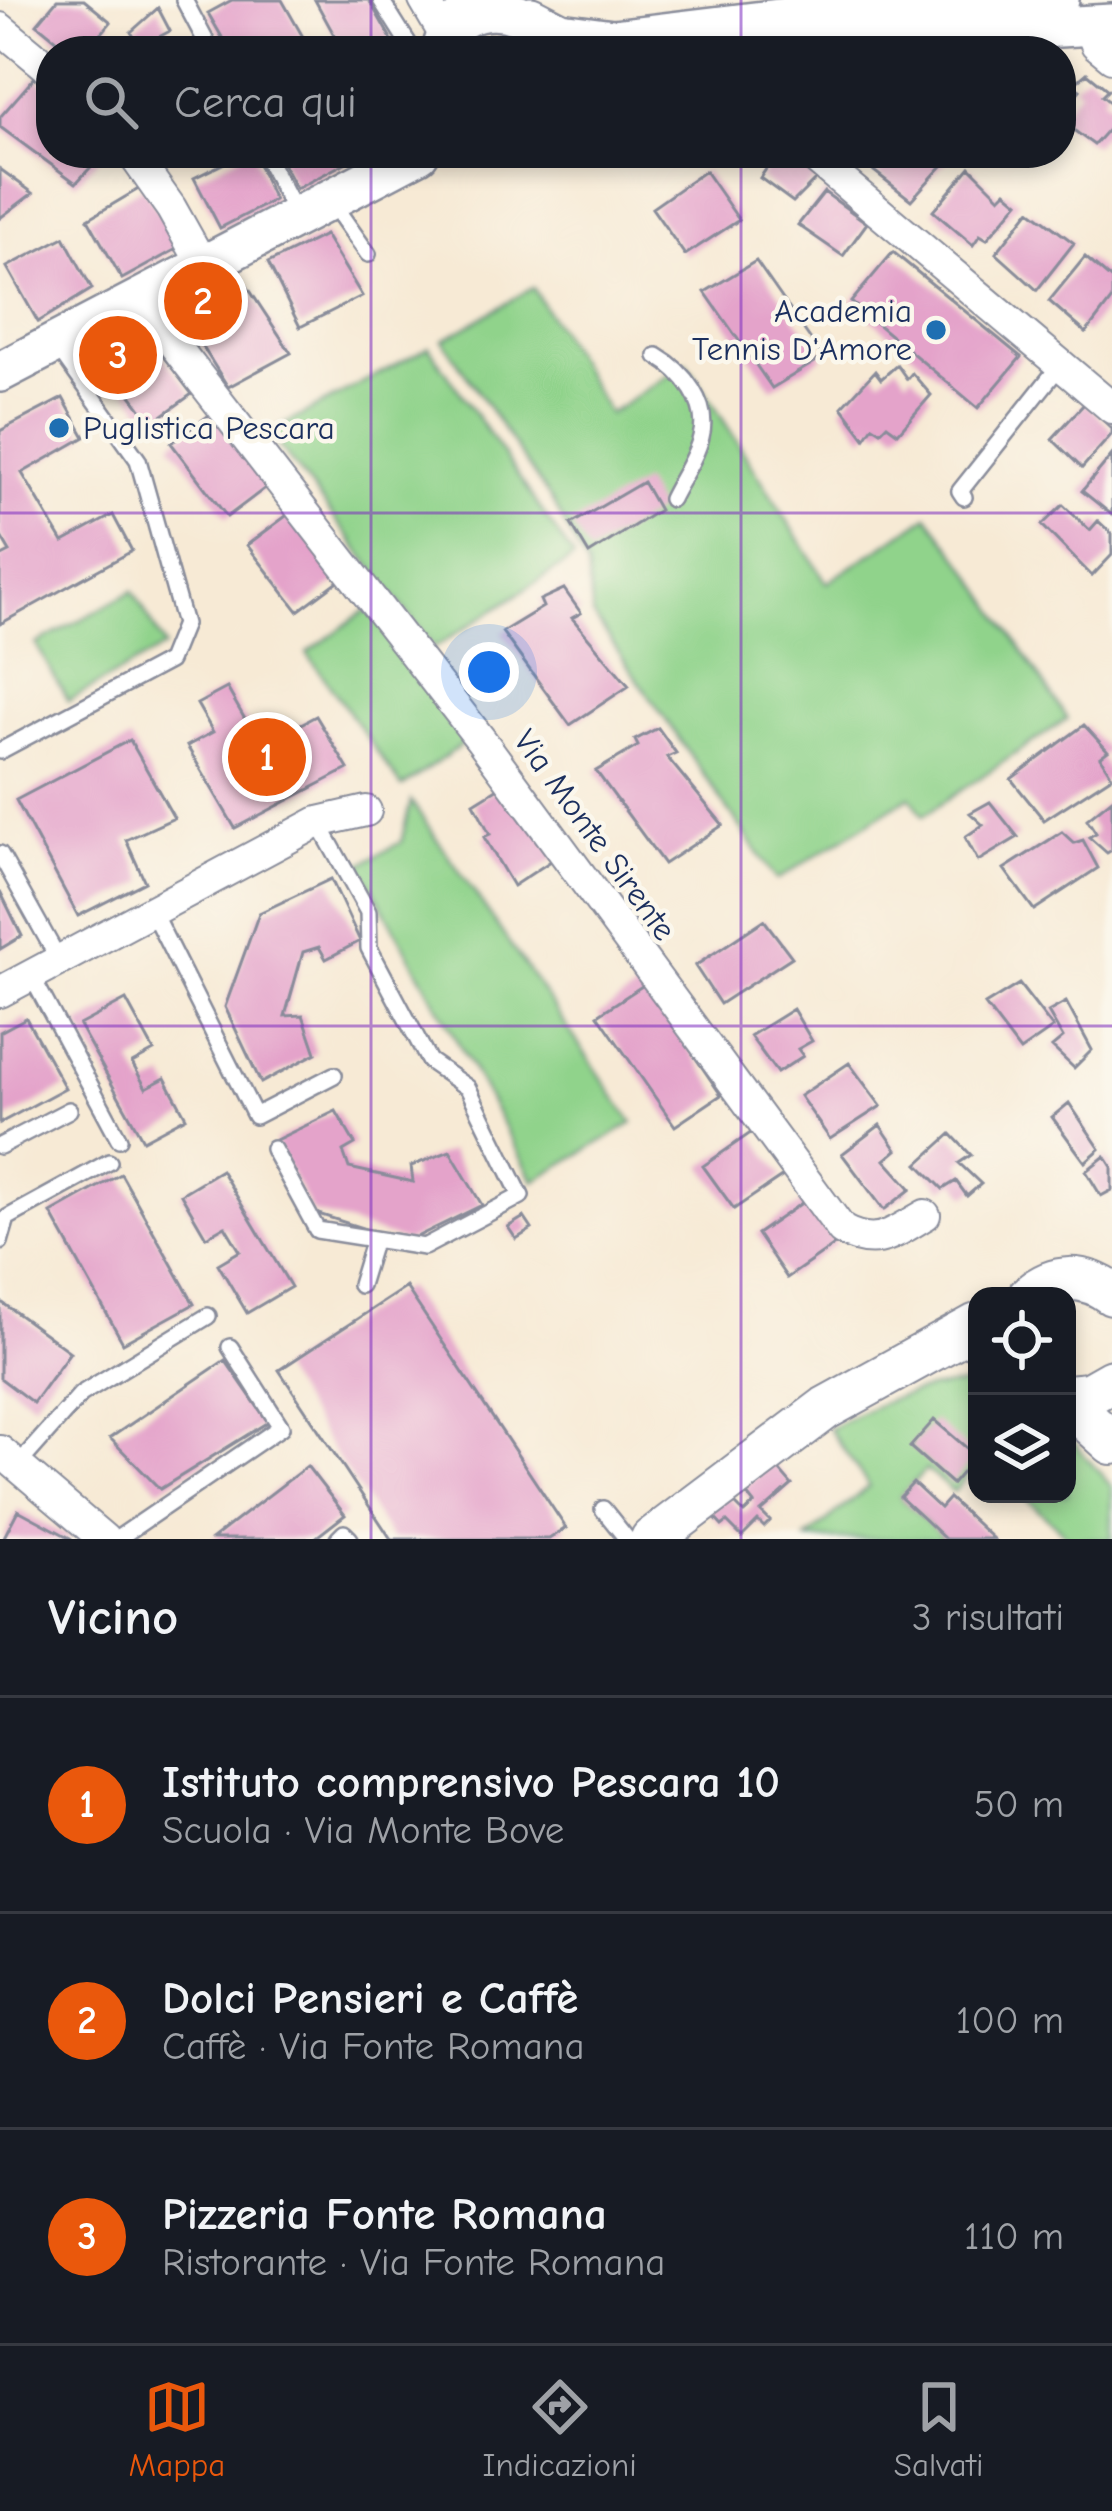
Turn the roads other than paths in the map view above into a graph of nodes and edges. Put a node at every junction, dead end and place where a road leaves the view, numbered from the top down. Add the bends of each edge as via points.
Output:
1 (184, 0) edge
2 (381, 0) edge
3 (424, 0) edge
4 (1060, 0) edge
5 (1018, 10) edge
6 (522, 14) edge
7 (0, 28) edge
8 (1108, 35) edge
9 (203, 36) edge
10 (422, 36) edge
11 (431, 36) edge
12 (442, 36) edge
13 (595, 36) edge
14 (630, 36) edge
15 (862, 36) edge
16 (36, 58) edge
17 (143, 168) edge
18 (277, 168) edge
19 (389, 168) edge
20 (827, 168) edge
21 (315, 210) junction
22 (368, 254) dead end
23 (204, 267) junction
24 (140, 301) junction
25 (55, 343) junction
26 (657, 356) dead end
27 (5, 360) edge
28 (1061, 364) junction
29 (1112, 408) edge
30 (964, 497) dead end
31 (671, 500) dead end
32 (0, 751) edge
33 (366, 811) dead end
34 (318, 822) junction
35 (0, 854) edge
36 (152, 911) junction
37 (59, 960) junction
38 (31, 975) junction
39 (0, 992) edge
40 (334, 1075) dead end
41 (69, 1110) dead end
42 (118, 1139) dead end
43 (0, 1146) edge
44 (273, 1149) dead end
45 (109, 1162) dead end
46 (925, 1215) dead end
47 (374, 1239) junction
48 (0, 1242) edge
49 (1102, 1278) edge
50 (360, 1285) dead end
51 (1044, 1287) edge
52 (208, 1316) dead end
53 (968, 1330) edge
54 (230, 1347) dead end
55 (968, 1358) edge
56 (1112, 1381) edge
57 (867, 1383) junction
58 (1076, 1397) edge
59 (1076, 1408) edge
60 (1112, 1443) edge
61 (9, 1458) edge
62 (603, 1509) dead end
63 (104, 1539) edge
64 (117, 1539) edge
65 (338, 1539) edge
66 (350, 1539) edge
67 (627, 1539) edge
68 (652, 1539) edge

1 - 9 lane
2 - 10 lane
3 - 11 street
4 - 5 street
5 - 8 street
5 - 14 street via 855,10
5 - 15 street
6 - 12 street via 467,10
6 - 13 street via 560,32
7 - 16 street
17 - 23 street
18 - 21 lane
19 - 21 street
20 - 28 street
21 - 22 lane
21 - 23 street
23 - 24 street
24 - 25 street
24 - 46 street, Via Monte Sirente via 481,740 842,1230 862,1241 884,1238
25 - 27 street
25 - 32 lane via 138,460 184,624 169,661
26 - 31 lane via 679,368 695,394 703,434
28 - 29 street
28 - 30 lane via 960,491
33 - 34 street
34 - 36 street
34 - 47 lane via 368,912 369,948 407,1021 429,1061 468,1088 521,1196 424,1247
35 - 37 lane
36 - 37 street
36 - 40 lane via 255,1116
37 - 38 street
38 - 39 street
38 - 42 lane
41 - 43 lane
44 - 47 lane via 317,1230
45 - 48 lane via 7,1218
47 - 50 lane
49 - 51 main road
52 - 61 lane via 81,1394
53 - 57 main road
54 - 64 lane via 281,1426
55 - 57 main road
56 - 58 main road
57 - 68 main road
59 - 60 main road
61 - 63 street
62 - 67 lane
65 - 66 lane via 344,1532

